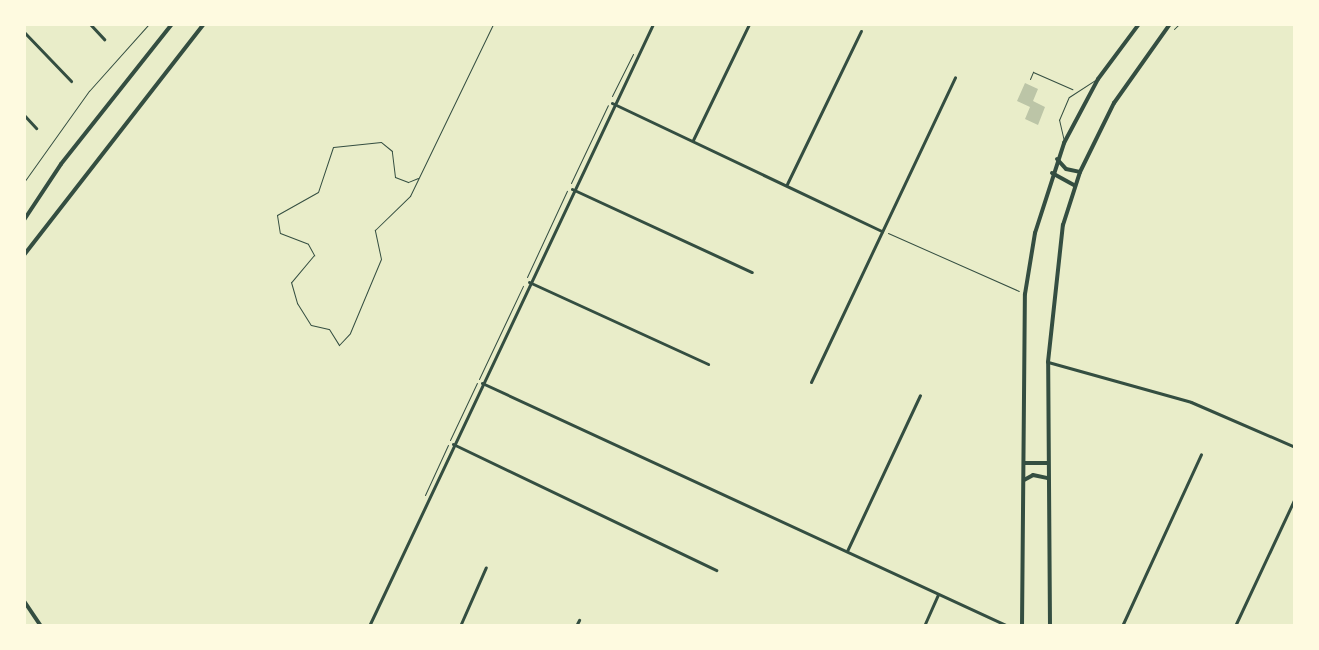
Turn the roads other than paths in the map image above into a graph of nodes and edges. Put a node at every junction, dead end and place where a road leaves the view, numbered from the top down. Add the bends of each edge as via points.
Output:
1 (90, 24) edge
2 (172, 24) edge
3 (204, 24) edge
4 (653, 24) edge
5 (749, 24) edge
6 (1139, 24) edge
7 (1170, 24) edge
8 (861, 31) dead end
9 (24, 32) edge
10 (104, 39) dead end
11 (955, 77) dead end
12 (1030, 79) dead end
13 (1098, 79) junction
14 (71, 81) dead end
15 (1074, 90) junction
16 (612, 103) junction
17 (24, 115) edge
18 (36, 128) dead end
19 (693, 141) junction
20 (1064, 143) junction
21 (1057, 159) junction
22 (1080, 172) junction
23 (1051, 173) junction
24 (787, 184) junction
25 (1074, 185) junction
26 (572, 189) junction
27 (24, 220) edge
28 (882, 231) junction
29 (24, 253) edge
30 (752, 272) dead end
31 (529, 282) junction
32 (1048, 362) junction
33 (708, 364) dead end
34 (811, 382) dead end
35 (482, 383) junction
36 (920, 395) dead end
37 (453, 444) junction
38 (1295, 447) edge
39 (1201, 454) dead end
40 (1024, 463) junction
41 (1047, 463) junction
42 (1047, 478) junction
43 (1024, 480) junction
44 (1294, 500) edge
45 (847, 551) junction
46 (486, 567) dead end
47 (716, 570) dead end
48 (938, 595) junction
49 (24, 601) edge
50 (579, 620) dead end
51 (41, 626) edge
52 (369, 626) edge
53 (460, 626) edge
54 (576, 626) edge
55 (924, 626) edge
56 (1008, 626) edge
57 (1021, 626) edge
58 (1050, 626) edge
59 (1122, 626) edge
60 (1235, 626) edge

1 - 10 street
2 - 27 main road via 61,164
3 - 29 main road
4 - 16 street
5 - 19 street
6 - 13 main road
7 - 22 main road via 1114,103
8 - 24 street
9 - 14 street
11 - 28 street
12 - 15 lane via 1033,72
13 - 15 lane
13 - 20 main road
15 - 20 lane via 1059,120
16 - 19 street
16 - 26 street
17 - 18 street
19 - 24 street
20 - 21 main road
21 - 22 main road via 1066,169
21 - 23 main road
22 - 25 main road
23 - 25 main road
23 - 40 main road via 1025,294
24 - 28 street
25 - 32 main road via 1056,257
26 - 30 street
26 - 31 street
28 - 34 street
31 - 33 street
31 - 35 street
32 - 38 street via 1191,402
32 - 41 main road
35 - 37 street
35 - 45 street
36 - 45 street
37 - 47 street
37 - 52 street
39 - 59 street
40 - 41 main road
40 - 43 main road
41 - 42 main road
42 - 43 main road via 1033,475
42 - 58 main road
43 - 57 main road
44 - 60 street
45 - 48 street
46 - 53 street
48 - 55 street
48 - 56 street
49 - 51 main road
50 - 54 street

